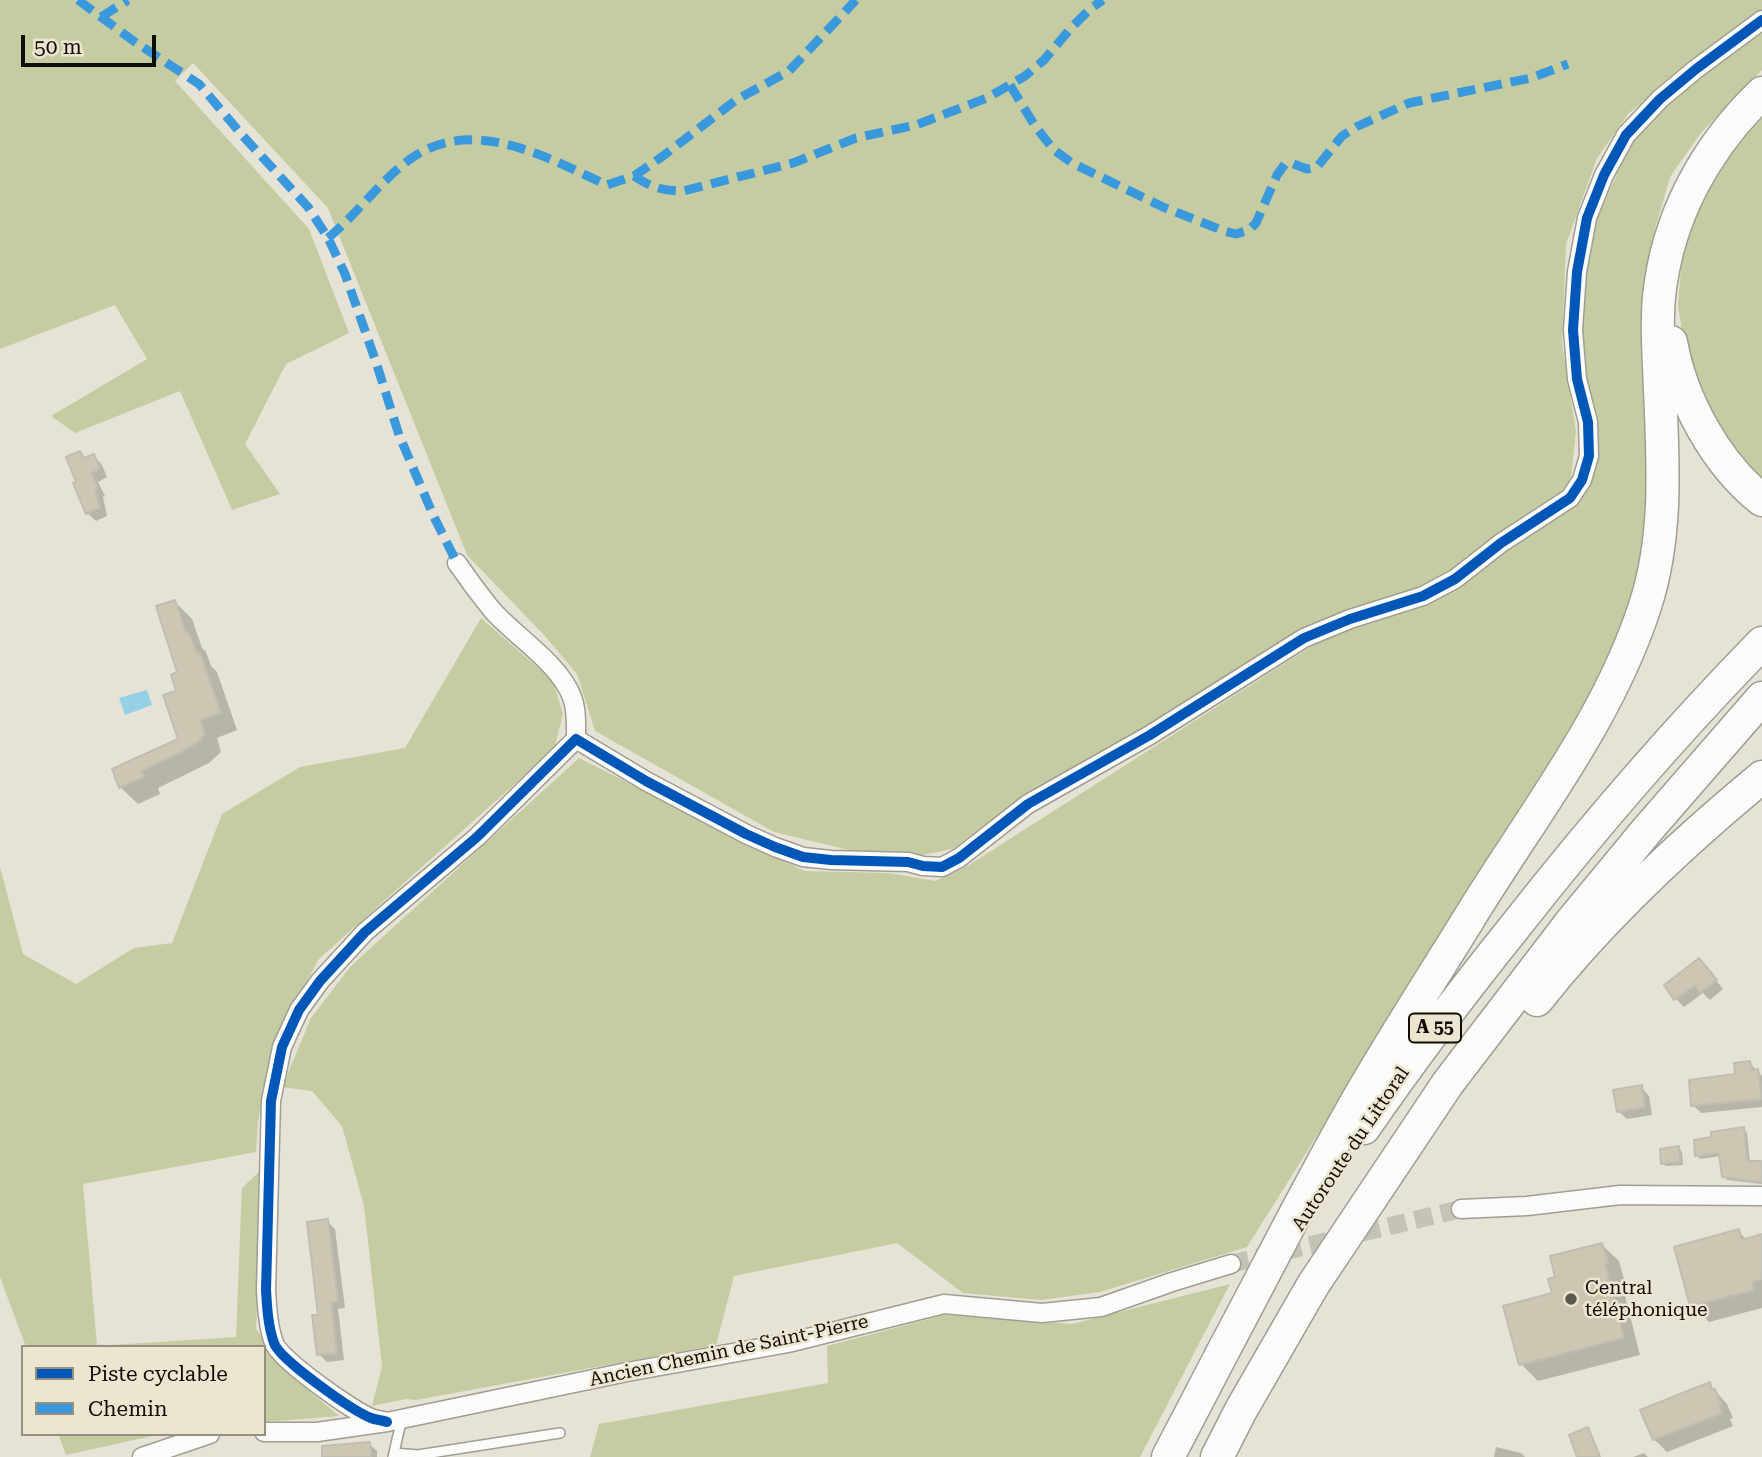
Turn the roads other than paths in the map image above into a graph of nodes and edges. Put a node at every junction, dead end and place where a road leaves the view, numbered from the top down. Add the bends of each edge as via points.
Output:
1 (1762, 20) edge
2 (1762, 93) edge
3 (1702, 168) junction
4 (1762, 500) edge
5 (457, 563) dead end
6 (1762, 643) edge
7 (1762, 698) edge
8 (576, 740) junction
9 (1762, 777) edge
10 (1762, 1196) edge
11 (1461, 1209) tunnel mouth
12 (1231, 1264) tunnel mouth
13 (1313, 1284) junction
14 (1220, 1357) junction
15 (394, 1420) junction
16 (266, 1432) edge
17 (559, 1433) dead end
18 (203, 1436) edge
19 (394, 1455) edge
20 (142, 1457) edge
21 (1168, 1457) edge
22 (1217, 1457) edge

1 - 8 street via 1660,99 1626,135 1604,175 1587,218 1577,272 1573,330 1589,456 1582,480 1570,498 1455,579 1423,596 1304,638 1150,735 1028,804 942,867 803,857 746,834
2 - 3 highway via 1730,126
3 - 4 highway via 1685,202 1671,259 1667,292 1674,355 1693,410 1713,444
3 - 14 highway via 1677,216 1661,277 1659,550 1631,645 1590,726 1357,1101
5 - 8 street via 493,611 565,684 576,718
6 - 14 highway, Autoroute du Littoral / A 55 via 1633,782 1457,999 1332,1174
7 - 13 highway, A 55 via 1648,828 1448,1083
8 - 15 street via 477,837 365,932 299,1010 282,1047 268,1148 266,1290 274,1346 291,1364 360,1412
9 - 13 highway via 1658,868 1549,985
10 - 11 street via 1620,1195
12 - 15 street, Ancien Chemin de Saint-Pierre via 1101,1307 1042,1313 944,1304 788,1343
13 - 22 highway, A 55
14 - 21 highway, Autoroute du Littoral / A 55
15 - 16 street, Ancien Chemin de Saint-Pierre via 317,1432
15 - 19 lane
17 - 19 lane
18 - 20 street

